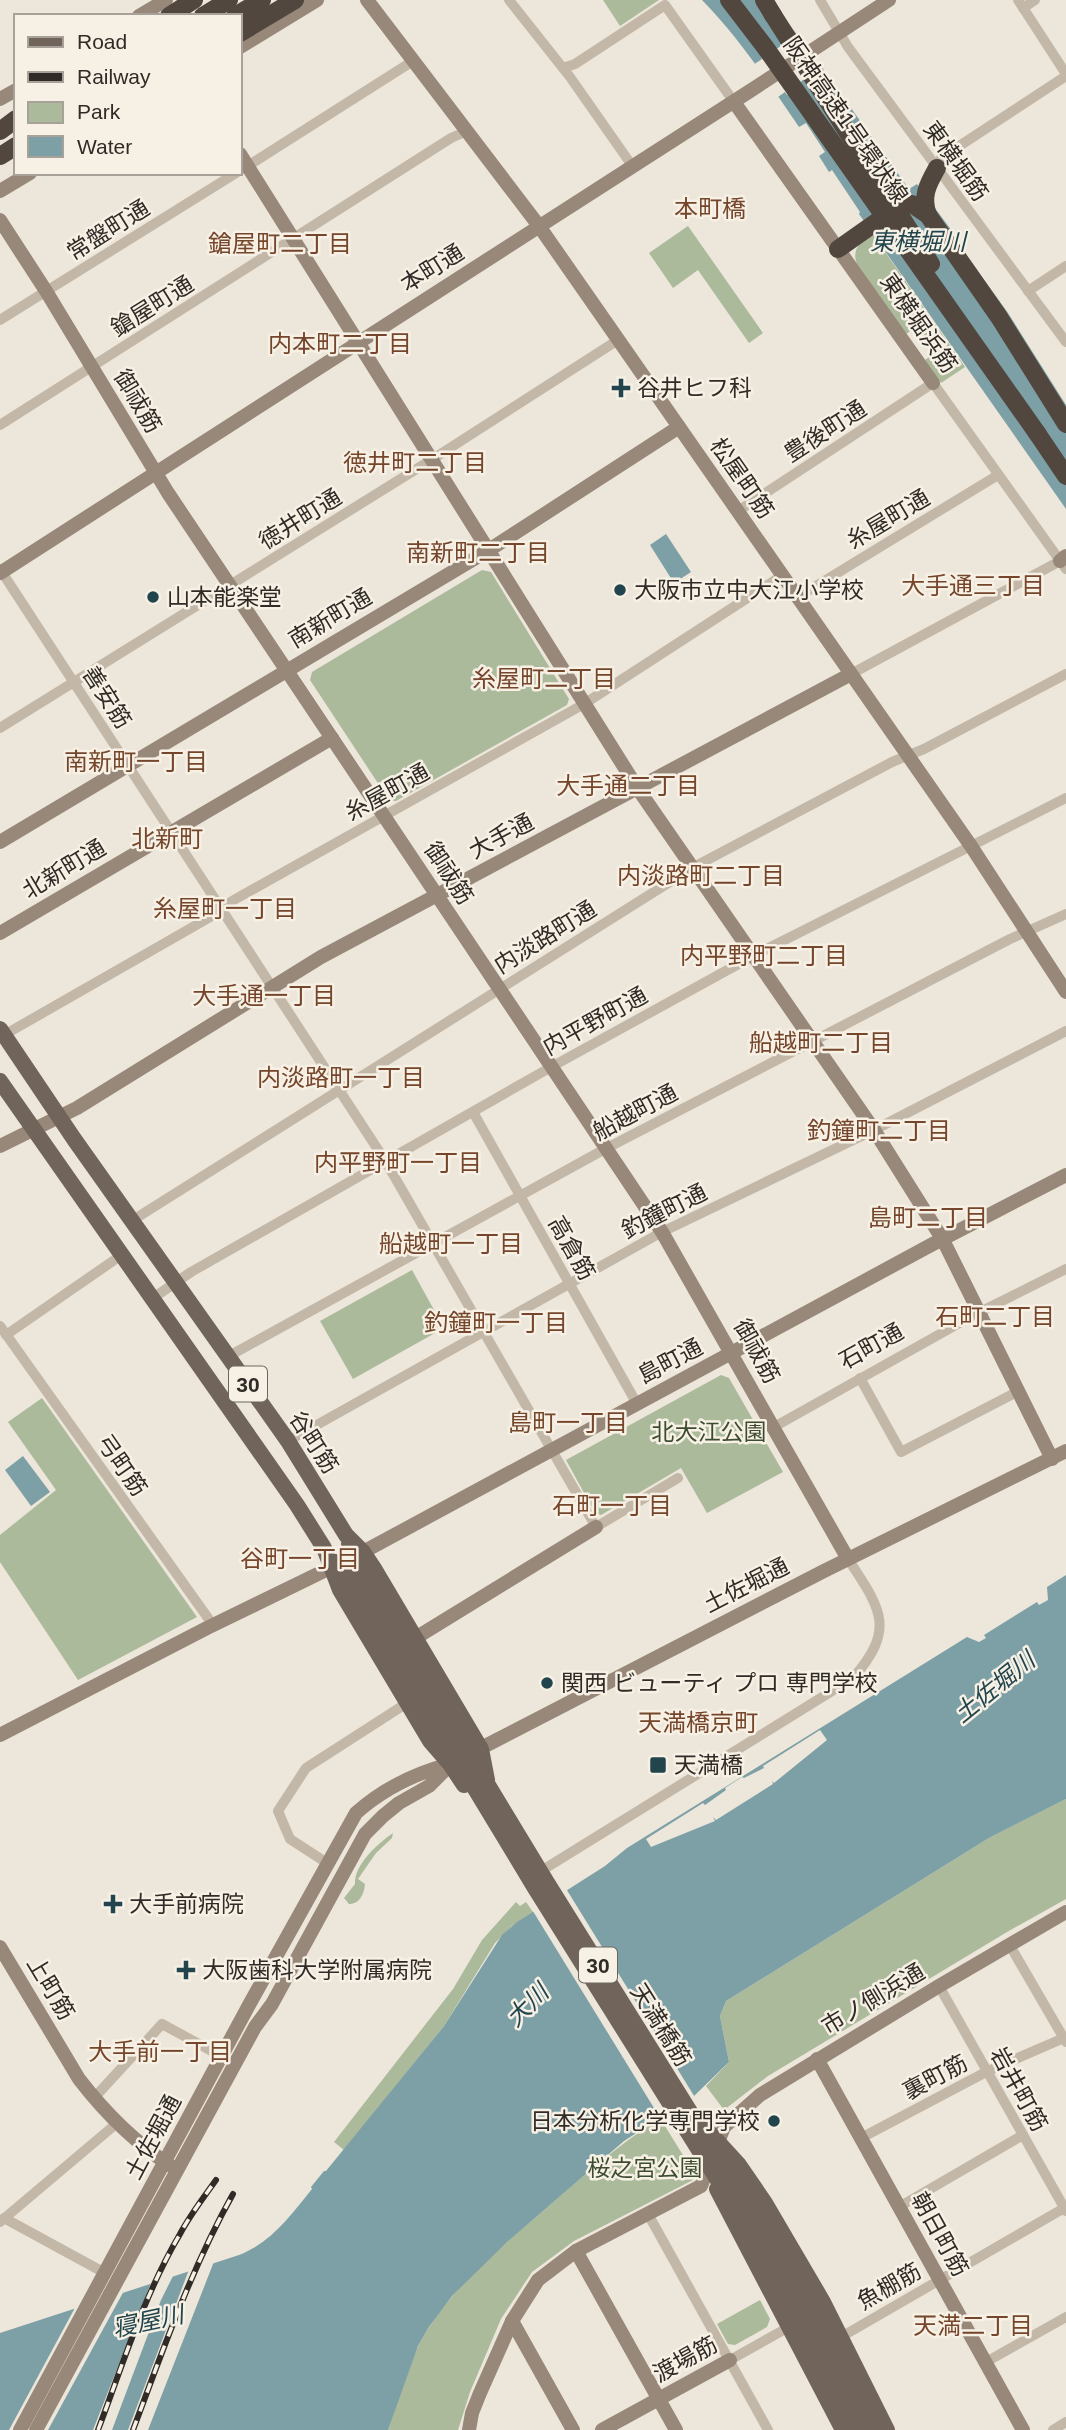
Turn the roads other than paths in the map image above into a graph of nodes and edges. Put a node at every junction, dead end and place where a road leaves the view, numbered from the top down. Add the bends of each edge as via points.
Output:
1 (166, 0) edge
2 (194, 0) edge
3 (219, 0) edge
4 (229, 0) edge
5 (264, 0) edge
6 (297, 0) edge
7 (317, 0) edge
8 (367, 0) edge
9 (509, 0) edge
10 (728, 0) edge
11 (764, 0) edge
12 (820, 0) edge
13 (888, 0) edge
14 (1035, 0) edge
15 (1020, 4) edge
16 (144, 9) edge
17 (172, 14) edge
18 (195, 14) edge
19 (207, 14) edge
20 (240, 14) edge
21 (268, 30) junction
22 (242, 32) edge
23 (839, 32) junction
24 (242, 46) edge
25 (413, 61) junction
26 (563, 68) junction
27 (1066, 75) edge
28 (734, 102) junction
29 (467, 131) junction
30 (242, 165) edge
31 (242, 167) edge
32 (633, 167) junction
33 (934, 173) junction
34 (27, 175) edge
35 (227, 175) edge
36 (0, 191) edge
37 (928, 215) junction
38 (0, 220) edge
39 (539, 226) junction
40 (293, 239) junction
41 (838, 248) junction
42 (1066, 266) edge
43 (46, 291) junction
44 (1028, 291) junction
45 (0, 320) edge
46 (618, 340) junction
47 (358, 341) junction
48 (1066, 342) edge
49 (92, 367) junction
50 (933, 383) junction
51 (1066, 424) edge
52 (0, 425) edge
53 (679, 427) junction
54 (1037, 433) junction
55 (432, 459) junction
56 (155, 473) junction
57 (998, 475) junction
58 (1066, 475) edge
59 (738, 511) junction
60 (489, 550) junction
61 (1064, 562) edge
62 (1, 571) edge
63 (783, 575) junction
64 (230, 586) junction
65 (798, 597) junction
66 (287, 670) junction
67 (852, 674) junction
68 (1066, 674) edge
69 (75, 683) junction
70 (584, 704) junction
71 (0, 728) edge
72 (332, 738) junction
73 (908, 755) junction
74 (128, 765) junction
75 (638, 789) junction
76 (1066, 798) edge
77 (384, 816) junction
78 (172, 832) junction
79 (0, 842) edge
80 (971, 845) junction
81 (692, 868) junction
82 (437, 895) junction
83 (222, 909) junction
84 (1066, 914) edge
85 (1027, 932) junction
86 (0, 933) edge
87 (753, 956) junction
88 (272, 987) junction
89 (498, 989) junction
90 (1066, 992) edge
91 (1066, 1031) edge
92 (2, 1032) edge
93 (812, 1041) junction
94 (553, 1066) junction
95 (0, 1081) edge
96 (339, 1091) junction
97 (473, 1112) junction
98 (59, 1117) junction
99 (33, 1129) junction
100 (874, 1130) junction
101 (0, 1146) edge
102 (605, 1149) junction
103 (386, 1162) junction
104 (1066, 1175) edge
105 (520, 1196) junction
106 (133, 1220) junction
107 (662, 1232) junction
108 (943, 1240) junction
109 (434, 1245) junction
110 (123, 1254) junction
111 (1066, 1269) edge
112 (177, 1282) junction
113 (570, 1283) junction
114 (153, 1298) junction
115 (979, 1313) junction
116 (3, 1331) edge
117 (484, 1332) junction
118 (732, 1354) junction
119 (229, 1356) junction
120 (860, 1378) junction
121 (1017, 1392) junction
122 (637, 1404) junction
123 (774, 1427) junction
124 (288, 1441) junction
125 (552, 1451) junction
126 (1066, 1451) edge
127 (1052, 1459) junction
128 (678, 1478) dead end
129 (596, 1527) junction
130 (346, 1535) joint
131 (359, 1554) junction
132 (848, 1559) junction
133 (335, 1566) junction
134 (212, 1625) junction
135 (416, 1637) junction
136 (405, 1659) junction
137 (407, 1703) junction
138 (0, 1735) edge
139 (481, 1749) junction
140 (450, 1764) junction
141 (327, 1863) junction
142 (541, 1871) junction
143 (1066, 1912) edge
144 (1009, 1944) junction
145 (0, 1947) edge
146 (939, 1986) junction
147 (1065, 2039) edge
148 (221, 2056) junction
149 (817, 2059) junction
150 (988, 2071) junction
151 (94, 2098) junction
152 (116, 2124) junction
153 (1023, 2135) junction
154 (861, 2138) junction
155 (718, 2142) junction
156 (166, 2162) junction
157 (178, 2171) junction
158 (707, 2171) junction
159 (899, 2207) junction
160 (1065, 2209) edge
161 (648, 2214) junction
162 (2, 2220) edge
163 (576, 2251) junction
164 (105, 2273) junction
165 (784, 2275) junction
166 (940, 2279) junction
167 (1066, 2317) edge
168 (512, 2321) junction
169 (789, 2327) junction
170 (841, 2337) junction
171 (730, 2360) junction
172 (986, 2362) junction
173 (659, 2399) junction
174 (1066, 2423) edge
175 (20, 2430) edge
176 (36, 2430) edge
177 (470, 2430) edge
178 (573, 2430) edge
179 (602, 2430) edge
180 (676, 2430) edge
181 (768, 2430) edge
182 (843, 2430) edge
183 (859, 2430) edge
184 (874, 2430) edge
185 (887, 2430) edge
186 (1023, 2430) edge
187 (1053, 2430) edge

1 - 16 street
2 - 17 highway
3 - 18 main road
4 - 19 highway
5 - 20 highway
6 - 21 street
6 - 22 highway
7 - 21 street
8 - 25 street, 松屋町筋
9 - 26 street
10 - 54 highway, 阪神高速1号環状線, bridge
11 - 54 highway, bridge
12 - 23 street, 東横堀筋
13 - 23 street, 本町通
14 - 15 street
15 - 27 street
21 - 24 street
23 - 28 street, 本町通, bridge
23 - 33 street, 東横堀筋
25 - 29 street, 松屋町筋
25 - 30 street, 常盤町通
26 - 28 street via 665,5
26 - 32 street
27 - 33 street via 942,158
28 - 32 street, 本町通
28 - 41 street, 東横堀浜筋
29 - 39 street, 松屋町筋
29 - 40 street, 鎗屋町通
31 - 40 street
32 - 39 street, 本町通
33 - 37 highway via 925,196
33 - 44 street, 東横堀筋
34 - 36 street
35 - 43 street, 常盤町通
37 - 41 highway, bridge via 918,206 906,204
37 - 51 highway
38 - 43 street, 御祓筋
39 - 46 street, 松屋町筋
39 - 47 street, 本町通
40 - 47 street
40 - 49 street, 鎗屋町通
41 - 50 street, 東横堀浜筋
42 - 44 street
43 - 45 street, 常盤町通
43 - 49 street, 御祓筋
44 - 48 street, 東横堀筋
46 - 53 street, 松屋町筋
46 - 55 street, 徳井町通
47 - 55 street
47 - 56 street, 本町通
49 - 52 street, 鎗屋町通
49 - 56 street, 御祓筋
50 - 57 street, 東横堀浜筋
50 - 59 street, 豊後町通
53 - 59 street, 松屋町筋
53 - 60 street, 南新町通
54 - 58 highway, 阪神高速1号環状線
55 - 60 street
55 - 64 street, 徳井町通
56 - 62 street, 本町通
56 - 64 street, 御祓筋
57 - 61 street, 東横堀浜筋
57 - 65 street, 糸屋町通
59 - 63 street, 松屋町筋
60 - 66 street, 南新町通
60 - 70 street
61 - 67 street, 大手通
62 - 69 street, 善安筋
63 - 65 street, 松屋町筋
63 - 70 street, 糸屋町通
64 - 66 street, 御祓筋
64 - 69 street, 徳井町通
65 - 67 street, 松屋町筋
66 - 72 street, 御祓筋
66 - 74 street, 南新町通
67 - 73 street, 松屋町筋
67 - 75 street, 大手通
68 - 73 street, 内淡路町通
69 - 71 street, 徳井町通
69 - 74 street, 善安筋
70 - 75 street
70 - 77 street, 糸屋町通
72 - 77 street, 御祓筋
72 - 78 street, 北新町通
73 - 80 street, 松屋町筋
73 - 81 street, 内淡路町通
74 - 78 street, 善安筋
74 - 79 street, 南新町通
75 - 81 street
75 - 82 street, 大手通
76 - 80 street, 内平野町通
77 - 82 street, 御祓筋
77 - 83 street, 糸屋町通
78 - 83 street, 善安筋
78 - 86 street, 北新町通
80 - 85 street, 松屋町筋
80 - 87 street, 内平野町通
81 - 87 street
81 - 89 street, 内淡路町通
82 - 88 street, 大手通
82 - 89 street, 御祓筋
83 - 88 street, 善安筋
83 - 92 street, 糸屋町通
84 - 85 street, 船越町通
85 - 90 street, 松屋町筋
85 - 93 street, 船越町通
87 - 93 street
87 - 94 street, 内平野町通
88 - 96 street, 善安筋
88 - 98 street, 大手通
89 - 94 street, 御祓筋
89 - 96 street, 内淡路町通
91 - 100 street, 釣鐘町通
92 - 98 main road, 谷町筋 / 30
93 - 100 street
93 - 102 street, 船越町通
94 - 97 street, 内平野町通
94 - 102 street, 御祓筋
95 - 99 main road, 30
96 - 103 street, 善安筋
96 - 106 street, 内淡路町通
97 - 103 street, 内平野町通
97 - 105 street, 高倉筋
98 - 99 street, 大手通
98 - 106 main road, 谷町筋 / 30
99 - 101 street, 大手通
99 - 110 main road, 30
100 - 107 street, 釣鐘町通
100 - 108 street
102 - 105 street, 船越町通
102 - 107 street, 御祓筋
103 - 109 street, 善安筋
103 - 112 street, 内平野町通
104 - 108 street, 島町通
105 - 109 street, 船越町通
105 - 113 street, 高倉筋
106 - 112 main road, 谷町筋 / 30
107 - 113 street, 釣鐘町通
107 - 118 street, 御祓筋
108 - 115 street
108 - 118 street, 島町通
109 - 117 street, 善安筋
109 - 119 street, 船越町通
110 - 114 main road, 30
110 - 116 street
111 - 115 street, 石町通
112 - 114 street, 内平野町通
112 - 119 main road, 谷町筋 / 30
113 - 117 street, 釣鐘町通
113 - 122 street, 高倉筋
114 - 133 main road, 30
115 - 120 street, 石町通
115 - 121 street
116 - 134 street, 弓町筋
117 - 124 street, 釣鐘町通
117 - 125 street, 善安筋
118 - 122 street, 島町通
118 - 123 street, 御祓筋
119 - 124 main road, 谷町筋 / 30
120 - 121 street via 901,1451
120 - 123 street, 石町通
121 - 127 street
122 - 125 street, 島町通
123 - 132 street, 御祓筋
124 - 130 main road, 谷町筋 / 30
125 - 129 street, 善安筋
125 - 131 street, 島町通
126 - 127 street, 土佐堀通
127 - 132 street, 土佐堀通
128 - 129 street
129 - 135 street
130 - 131 main road, 天満橋筋 / 30
131 - 133 street, 島町通
131 - 135 main road, 30
131 - 136 main road, 天満橋筋 / 30 via 363,1577
132 - 139 street, 土佐堀通
132 - 142 street via 881,1621 880,1637 856,1675
133 - 134 street, 島町通
133 - 136 main road, 天満橋筋 / 30
133 - 137 main road, 30 via 340,1590
134 - 138 street, 島町通
135 - 139 main road, 30
136 - 165 main road, 天満橋筋 / 30, bridge via 546,1881
137 - 140 main road, 30 via 429,1741
137 - 141 street via 306,1768 278,1811 290,1839
139 - 140 street, 土佐堀通
139 - 142 main road, 天満橋筋 / 30 via 484,1776
140 - 141 street, 土佐堀通 via 421,1772 362,1808
140 - 157 street, 土佐堀通 via 366,1834
140 - 158 main road, 天満橋筋 / 30, bridge
141 - 148 street, 土佐堀通
142 - 155 main road, 天満橋筋 / 30, bridge via 693,2112
143 - 144 street, 市ノ側浜通
144 - 146 street, 市ノ側浜通
144 - 147 street
145 - 151 street, 上町筋
146 - 149 street, 市ノ側浜通
146 - 150 street, 岩井町筋
147 - 150 street, 裏町筋
148 - 151 street via 162,2024
148 - 156 street, 土佐堀通
149 - 154 street, 朝日町筋
149 - 155 street, 市ノ側浜通 via 754,2100 724,2127
150 - 153 street, 岩井町筋
150 - 154 street, 裏町筋
151 - 152 street, 上町筋
152 - 156 street, 上町筋
152 - 162 street
153 - 159 street
153 - 160 street, 岩井町筋
154 - 159 street, 朝日町筋
155 - 158 street, 市ノ側浜通
155 - 170 main road, 天満橋筋 / 30 via 765,2203
156 - 157 street, 上町筋
156 - 164 street, 土佐堀通
157 - 176 street, 土佐堀通
158 - 161 street via 701,2186
158 - 169 main road, 天満橋筋 / 30
159 - 166 street, 朝日町筋
160 - 166 street, 魚棚筋
161 - 163 street
161 - 171 street
162 - 164 street
163 - 168 street via 538,2280
163 - 173 street
164 - 175 street, 土佐堀通
165 - 183 main road, 天満橋筋 / 30
165 - 184 main road, 天満橋筋 / 30
166 - 170 street, 魚棚筋
166 - 172 street, 朝日町筋
167 - 172 street
168 - 177 street via 476,2403
168 - 178 street
169 - 171 street, 渡場筋
169 - 182 main road, 天満橋筋 / 30
170 - 185 main road, 天満橋筋 / 30
171 - 173 street, 渡場筋
171 - 181 street
172 - 186 street, 朝日町筋
173 - 179 street, 渡場筋
173 - 180 street
174 - 187 street

